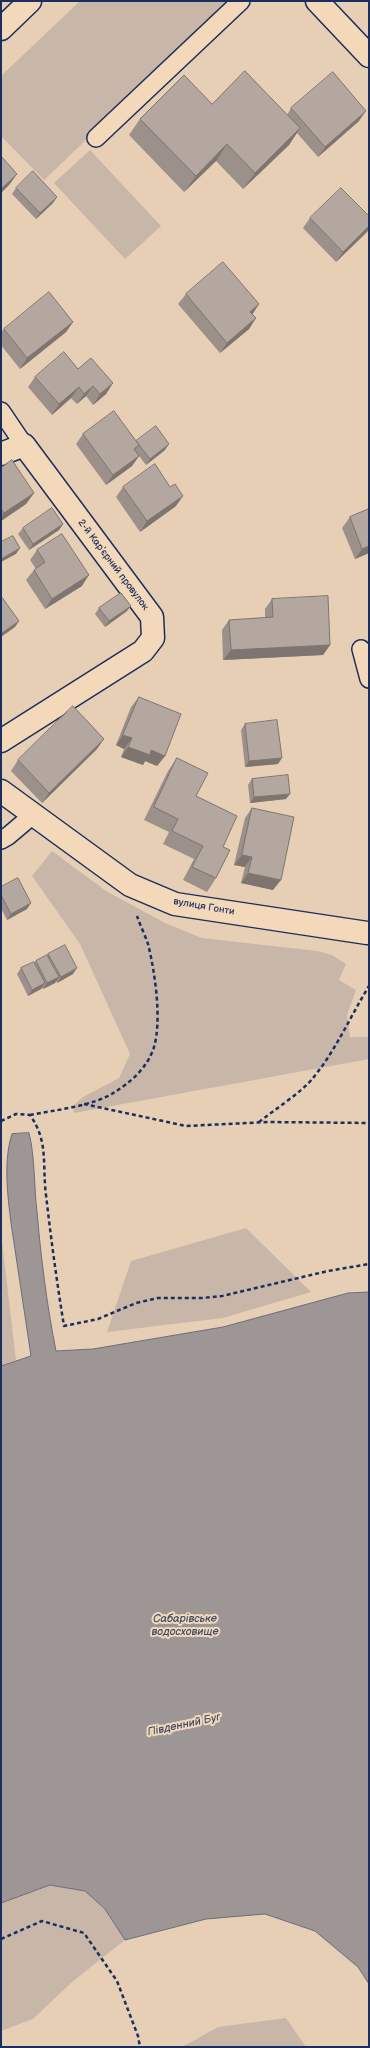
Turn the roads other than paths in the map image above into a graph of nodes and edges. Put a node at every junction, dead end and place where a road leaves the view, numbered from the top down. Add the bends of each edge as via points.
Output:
1 (30, 1) edge
2 (242, 1) edge
3 (316, 1) edge
4 (1, 29) edge
5 (369, 56) edge
6 (96, 138) dead end
7 (1, 411) edge
8 (24, 445) junction
9 (1, 454) edge
10 (361, 649) dead end
11 (369, 679) edge
12 (1, 741) edge
13 (1, 791) edge
14 (34, 814) junction
15 (1, 840) edge
16 (368, 934) edge

1 - 4 street
2 - 6 lane
3 - 5 street
7 - 8 lane
8 - 9 street
8 - 12 street, 2-й Карʼєрний провулок via 152,617 153,638 143,651
10 - 11 lane
13 - 14 street, вулиця Гонти
14 - 15 lane
14 - 16 street, вулиця Гонти via 130,885 175,904

